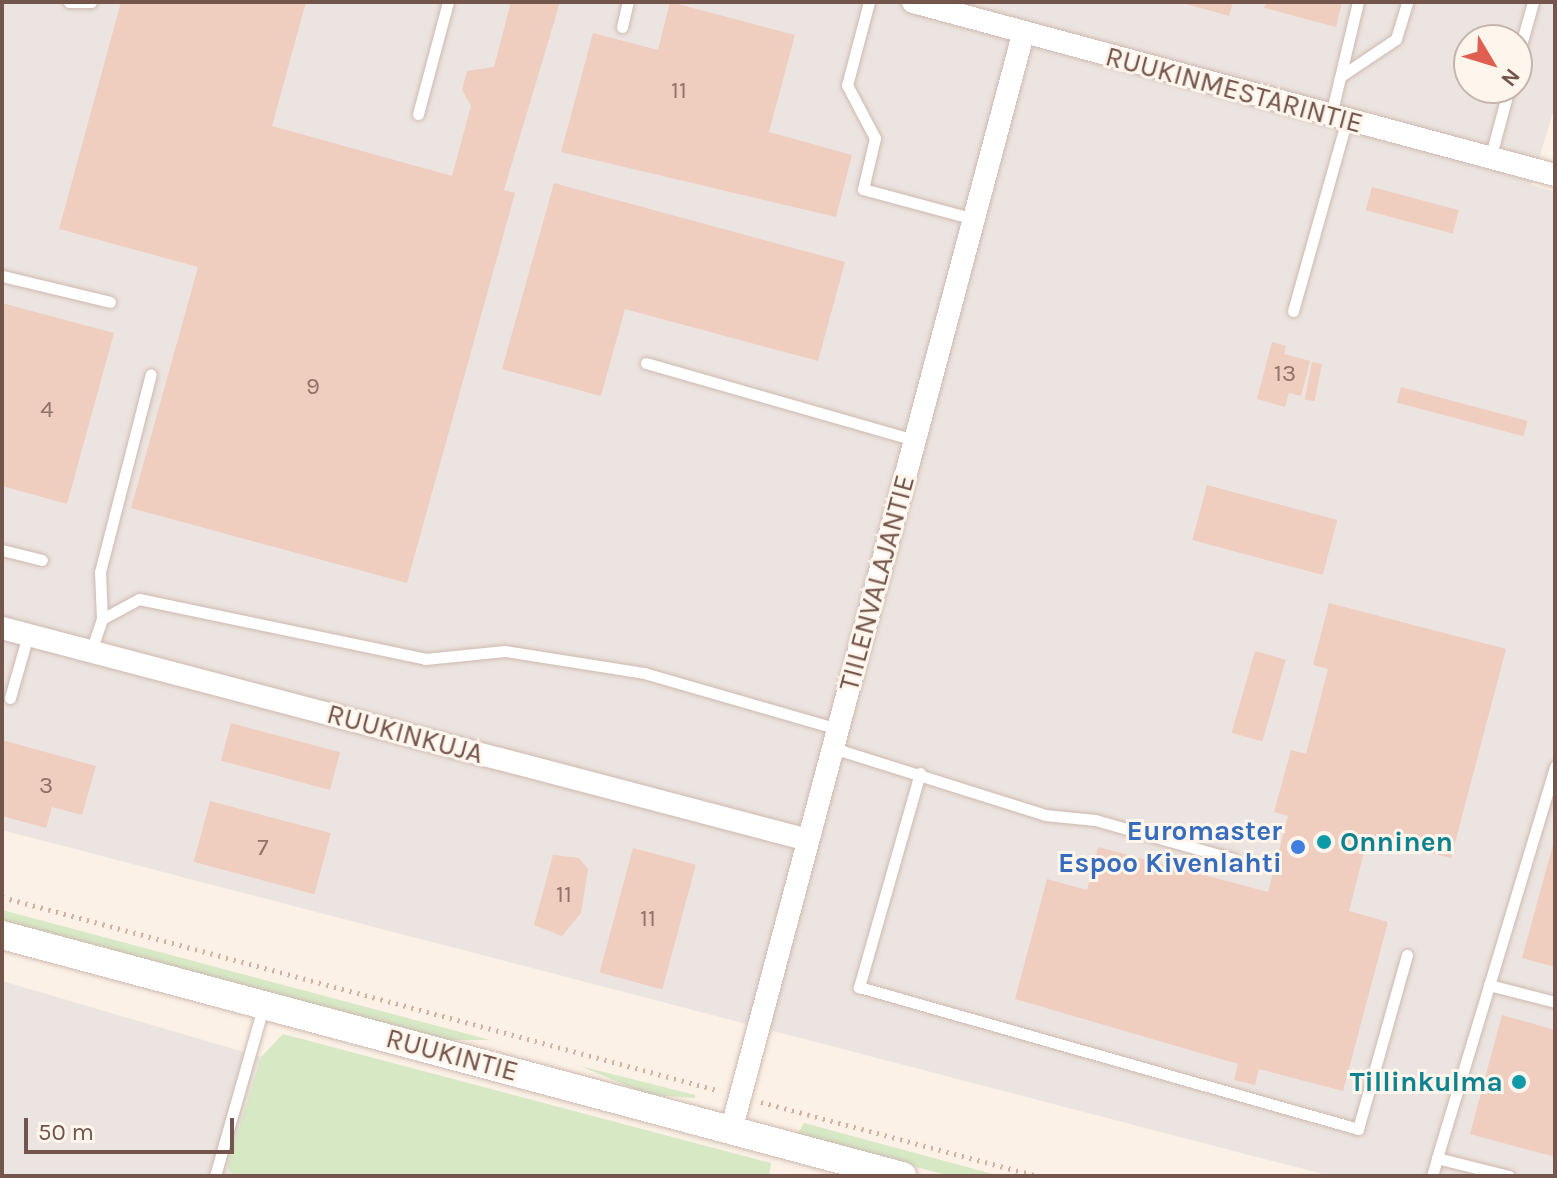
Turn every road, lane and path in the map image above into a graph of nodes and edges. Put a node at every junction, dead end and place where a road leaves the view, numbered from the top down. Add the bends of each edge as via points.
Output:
1 (69, 2) edge
2 (91, 2) edge
3 (448, 2) edge
4 (628, 2) edge
5 (869, 2) edge
6 (913, 2) edge
7 (1358, 2) edge
8 (1407, 2) edge
9 (1533, 2) edge
10 (1527, 24) edge
11 (622, 27) dead end
12 (1023, 34) junction
13 (1341, 76) junction
14 (1505, 104) edge
15 (418, 114) dead end
16 (1339, 117) junction
17 (1489, 160) junction
18 (1555, 175) edge
19 (974, 219) junction
20 (2, 276) edge
21 (110, 302) dead end
22 (1293, 311) dead end
23 (646, 363) dead end
24 (151, 374) dead end
25 (915, 440) junction
26 (2, 550) edge
27 (42, 560) dead end
28 (102, 619) junction
29 (2, 628) edge
30 (28, 635) junction
31 (91, 651) junction
32 (10, 698) dead end
33 (835, 738) junction
34 (1555, 766) edge
35 (920, 773) junction
36 (1549, 805) edge
37 (808, 840) junction
38 (1234, 859) dead end
39 (2, 897) edge
40 (2, 935) edge
41 (1407, 955) dead end
42 (1489, 985) junction
43 (1555, 1002) edge
44 (264, 1005) junction
45 (740, 1097) junction
46 (731, 1131) junction
47 (1437, 1158) junction
48 (215, 1176) edge
49 (902, 1176) edge
50 (1038, 1176) edge
51 (1432, 1176) edge
52 (1509, 1176) edge

1 - 2 lane
3 - 15 lane
4 - 11 lane
5 - 19 lane via 847,85 875,138 863,189
6 - 12 street, RUUKINMESTARINTIE
7 - 13 lane
8 - 13 lane via 1396,39
9 - 10 lane
12 - 16 street, RUUKINMESTARINTIE
12 - 19 street, TIILENVALAJANTIE
13 - 16 lane
14 - 17 lane
16 - 17 street, RUUKINMESTARINTIE
16 - 22 lane
17 - 18 street, RUUKINMESTARINTIE
19 - 25 street, TIILENVALAJANTIE
20 - 21 lane
23 - 25 lane
24 - 28 lane via 100,572
25 - 33 street, TIILENVALAJANTIE
26 - 27 lane
28 - 31 lane
28 - 33 lane via 139,599 425,659 505,651 644,673
29 - 30 street, RUUKINKUJA
30 - 31 street, RUUKINKUJA
30 - 32 lane
31 - 37 street, RUUKINKUJA
33 - 35 lane
33 - 37 street, TIILENVALAJANTIE
34 - 36 lane
35 - 38 lane via 1045,815 1095,820
35 - 41 lane via 859,987 1358,1129
36 - 42 lane
37 - 45 street, TIILENVALAJANTIE
39 - 45 path
40 - 44 street, RUUKINTIE
42 - 43 lane
42 - 47 lane
44 - 46 street, RUUKINTIE
44 - 48 lane
45 - 46 street, TIILENVALAJANTIE
45 - 50 path
46 - 49 street, RUUKINTIE
47 - 51 lane
47 - 52 lane

